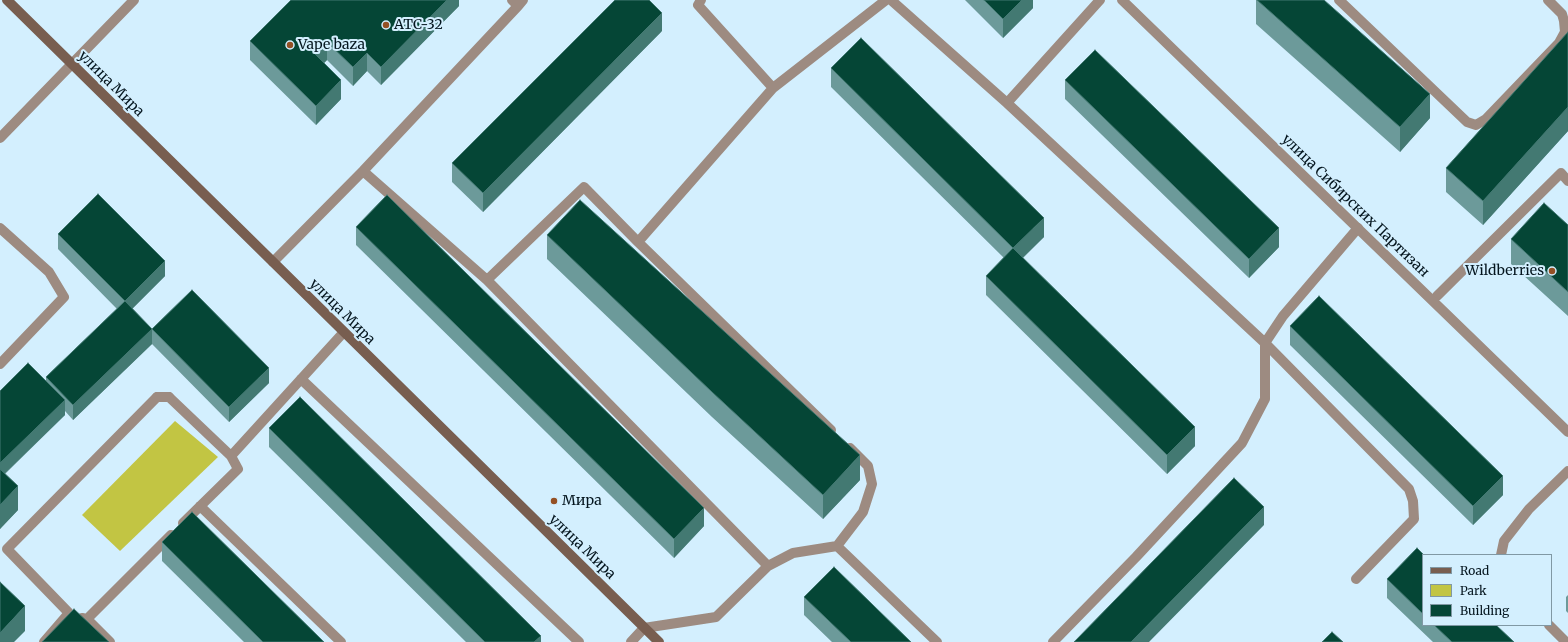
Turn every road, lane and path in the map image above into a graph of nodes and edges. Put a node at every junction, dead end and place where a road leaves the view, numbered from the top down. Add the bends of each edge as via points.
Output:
1 (7, 0) edge
2 (134, 0) edge
3 (701, 0) edge
4 (886, 0) edge
5 (891, 0) edge
6 (1100, 0) edge
7 (1122, 0) edge
8 (1339, 0) edge
9 (1548, 0) edge
10 (518, 2) edge
11 (1566, 14) edge
12 (72, 65) junction
13 (773, 88) junction
14 (1007, 103) junction
15 (0, 138) edge
16 (364, 172) junction
17 (1568, 181) edge
18 (0, 228) edge
19 (1358, 228) junction
20 (638, 242) junction
21 (273, 262) junction
22 (487, 280) junction
23 (1437, 296) dead end
24 (343, 333) junction
25 (1266, 344) junction
26 (0, 364) edge
27 (301, 379) junction
28 (1568, 432) edge
29 (231, 456) junction
30 (1568, 471) edge
31 (200, 506) junction
32 (837, 546) junction
33 (1501, 554) edge
34 (768, 566) junction
35 (1356, 580) dead end
36 (69, 613) junction
37 (87, 619) junction
38 (1550, 626) edge
39 (644, 628) junction
40 (44, 642) edge
41 (110, 642) edge
42 (341, 642) edge
43 (579, 642) edge
44 (631, 642) edge
45 (659, 642) edge
46 (937, 642) edge
47 (1053, 642) edge
48 (1566, 642) edge

1 - 12 main road, улица Мира
2 - 12 street
3 - 13 street via 698,4
4 - 13 street
5 - 14 street
6 - 14 street
7 - 19 street, улица Сибирских Партизан
8 - 11 street via 1467,122 1476,125 1486,119 1559,43 1564,32
9 - 11 street
10 - 16 street
12 - 15 street
12 - 21 main road, улица Мира
13 - 20 street
14 - 25 street
16 - 21 street
16 - 22 street
17 - 23 street via 1561,173
18 - 26 street via 49,272 64,298
19 - 25 street via 1283,316
19 - 28 street, улица Сибирских Партизан
20 - 22 street via 584,187
20 - 32 street via 868,466 872,484 863,512
21 - 24 main road, улица Мира
22 - 34 street
24 - 27 street
24 - 39 main road, улица Мира
25 - 35 street via 1409,489 1414,519
25 - 47 street via 1266,399 1242,443
27 - 29 street
27 - 43 street
29 - 31 street via 238,469
29 - 36 street via 169,397 157,397 7,549
30 - 33 street via 1529,509 1504,541
31 - 37 street
31 - 42 street
32 - 34 street via 793,553
32 - 46 street
34 - 39 street via 716,616
36 - 37 street
36 - 40 street
37 - 41 street
38 - 48 street
39 - 44 street
39 - 45 main road, улица Мира

